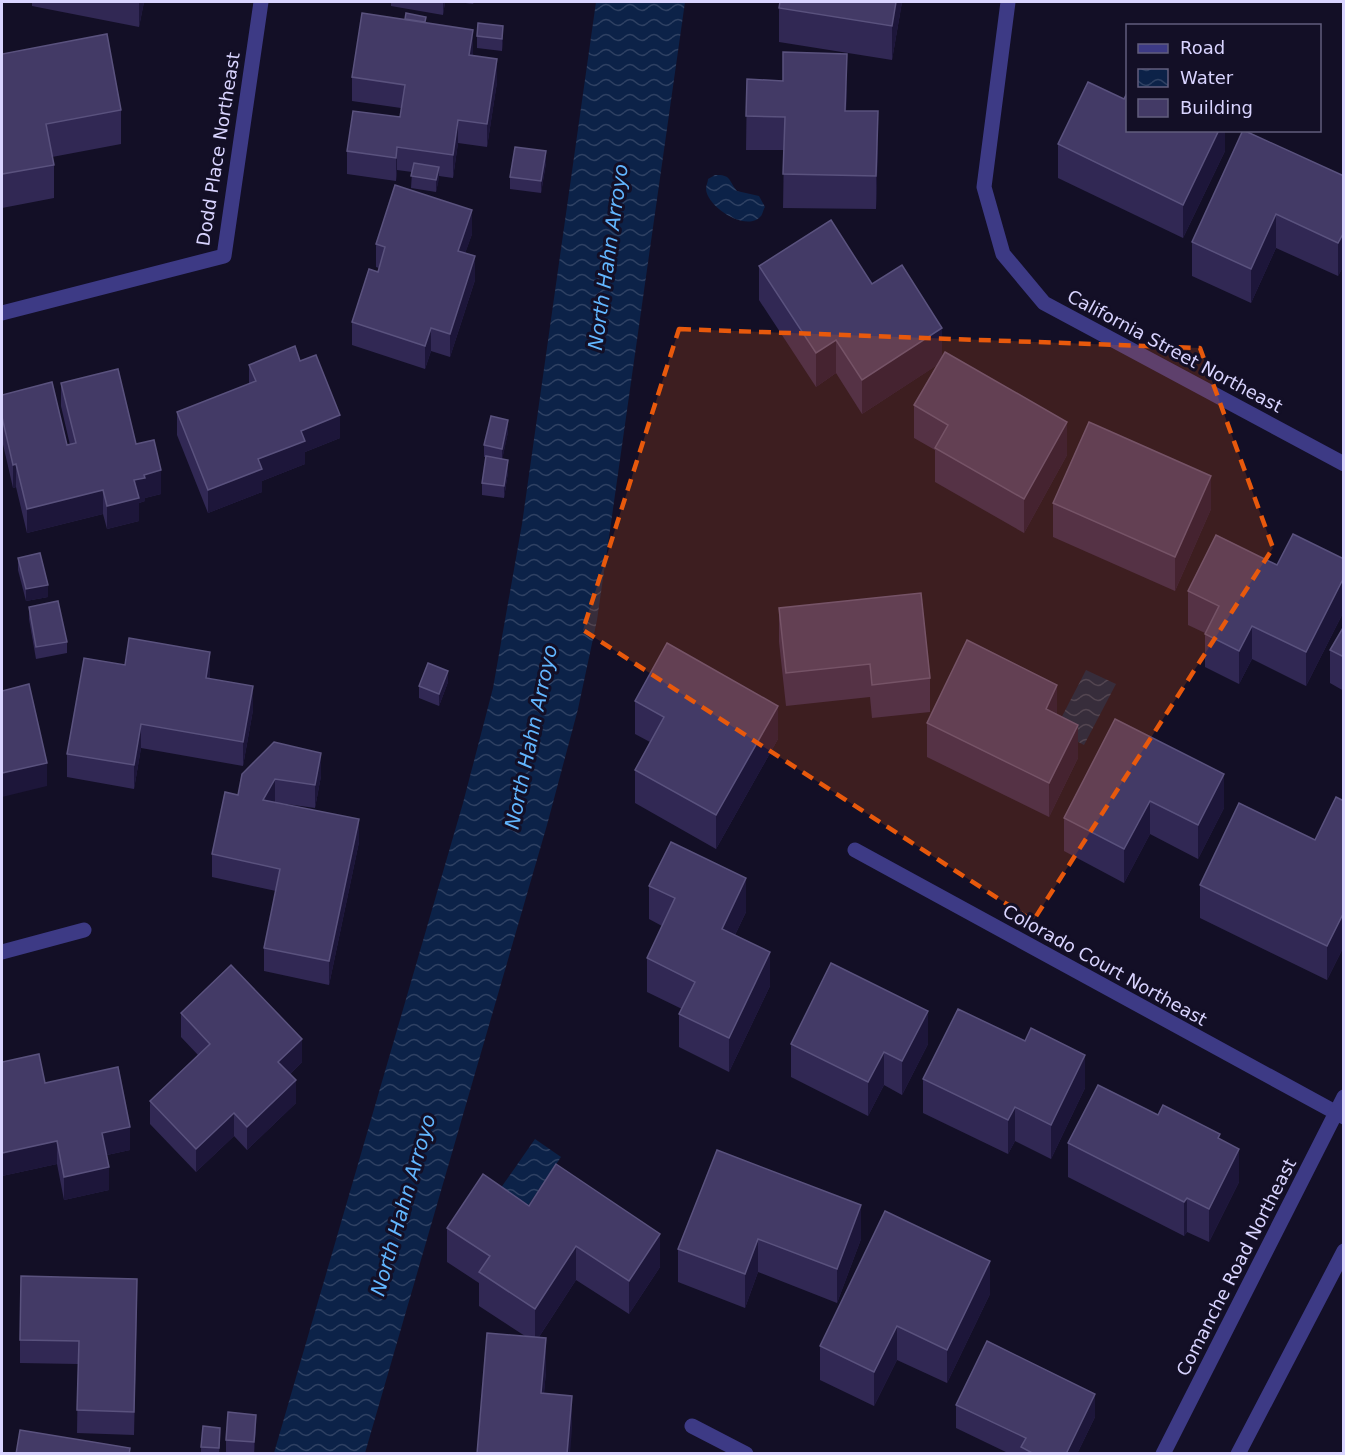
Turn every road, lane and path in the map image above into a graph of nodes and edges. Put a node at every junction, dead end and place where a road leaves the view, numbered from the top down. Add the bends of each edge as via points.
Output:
1 (261, 2) edge
2 (1008, 2) edge
3 (2, 313) edge
4 (1344, 464) edge
5 (855, 850) dead end
6 (84, 930) dead end
7 (2, 952) edge
8 (1344, 1098) edge
9 (1339, 1115) edge
10 (1344, 1251) edge
11 (692, 1426) dead end
12 (746, 1454) edge
13 (1163, 1454) edge
14 (1238, 1454) edge

1 - 3 street, Dodd Place Northeast via 224,256
2 - 4 street, California Street Northeast via 984,187 1003,254 1044,303
5 - 9 street, Colorado Court Northeast
6 - 7 street
8 - 9 street, Comanche Road Northeast
9 - 13 street, Comanche Road Northeast
10 - 14 street
11 - 12 street

